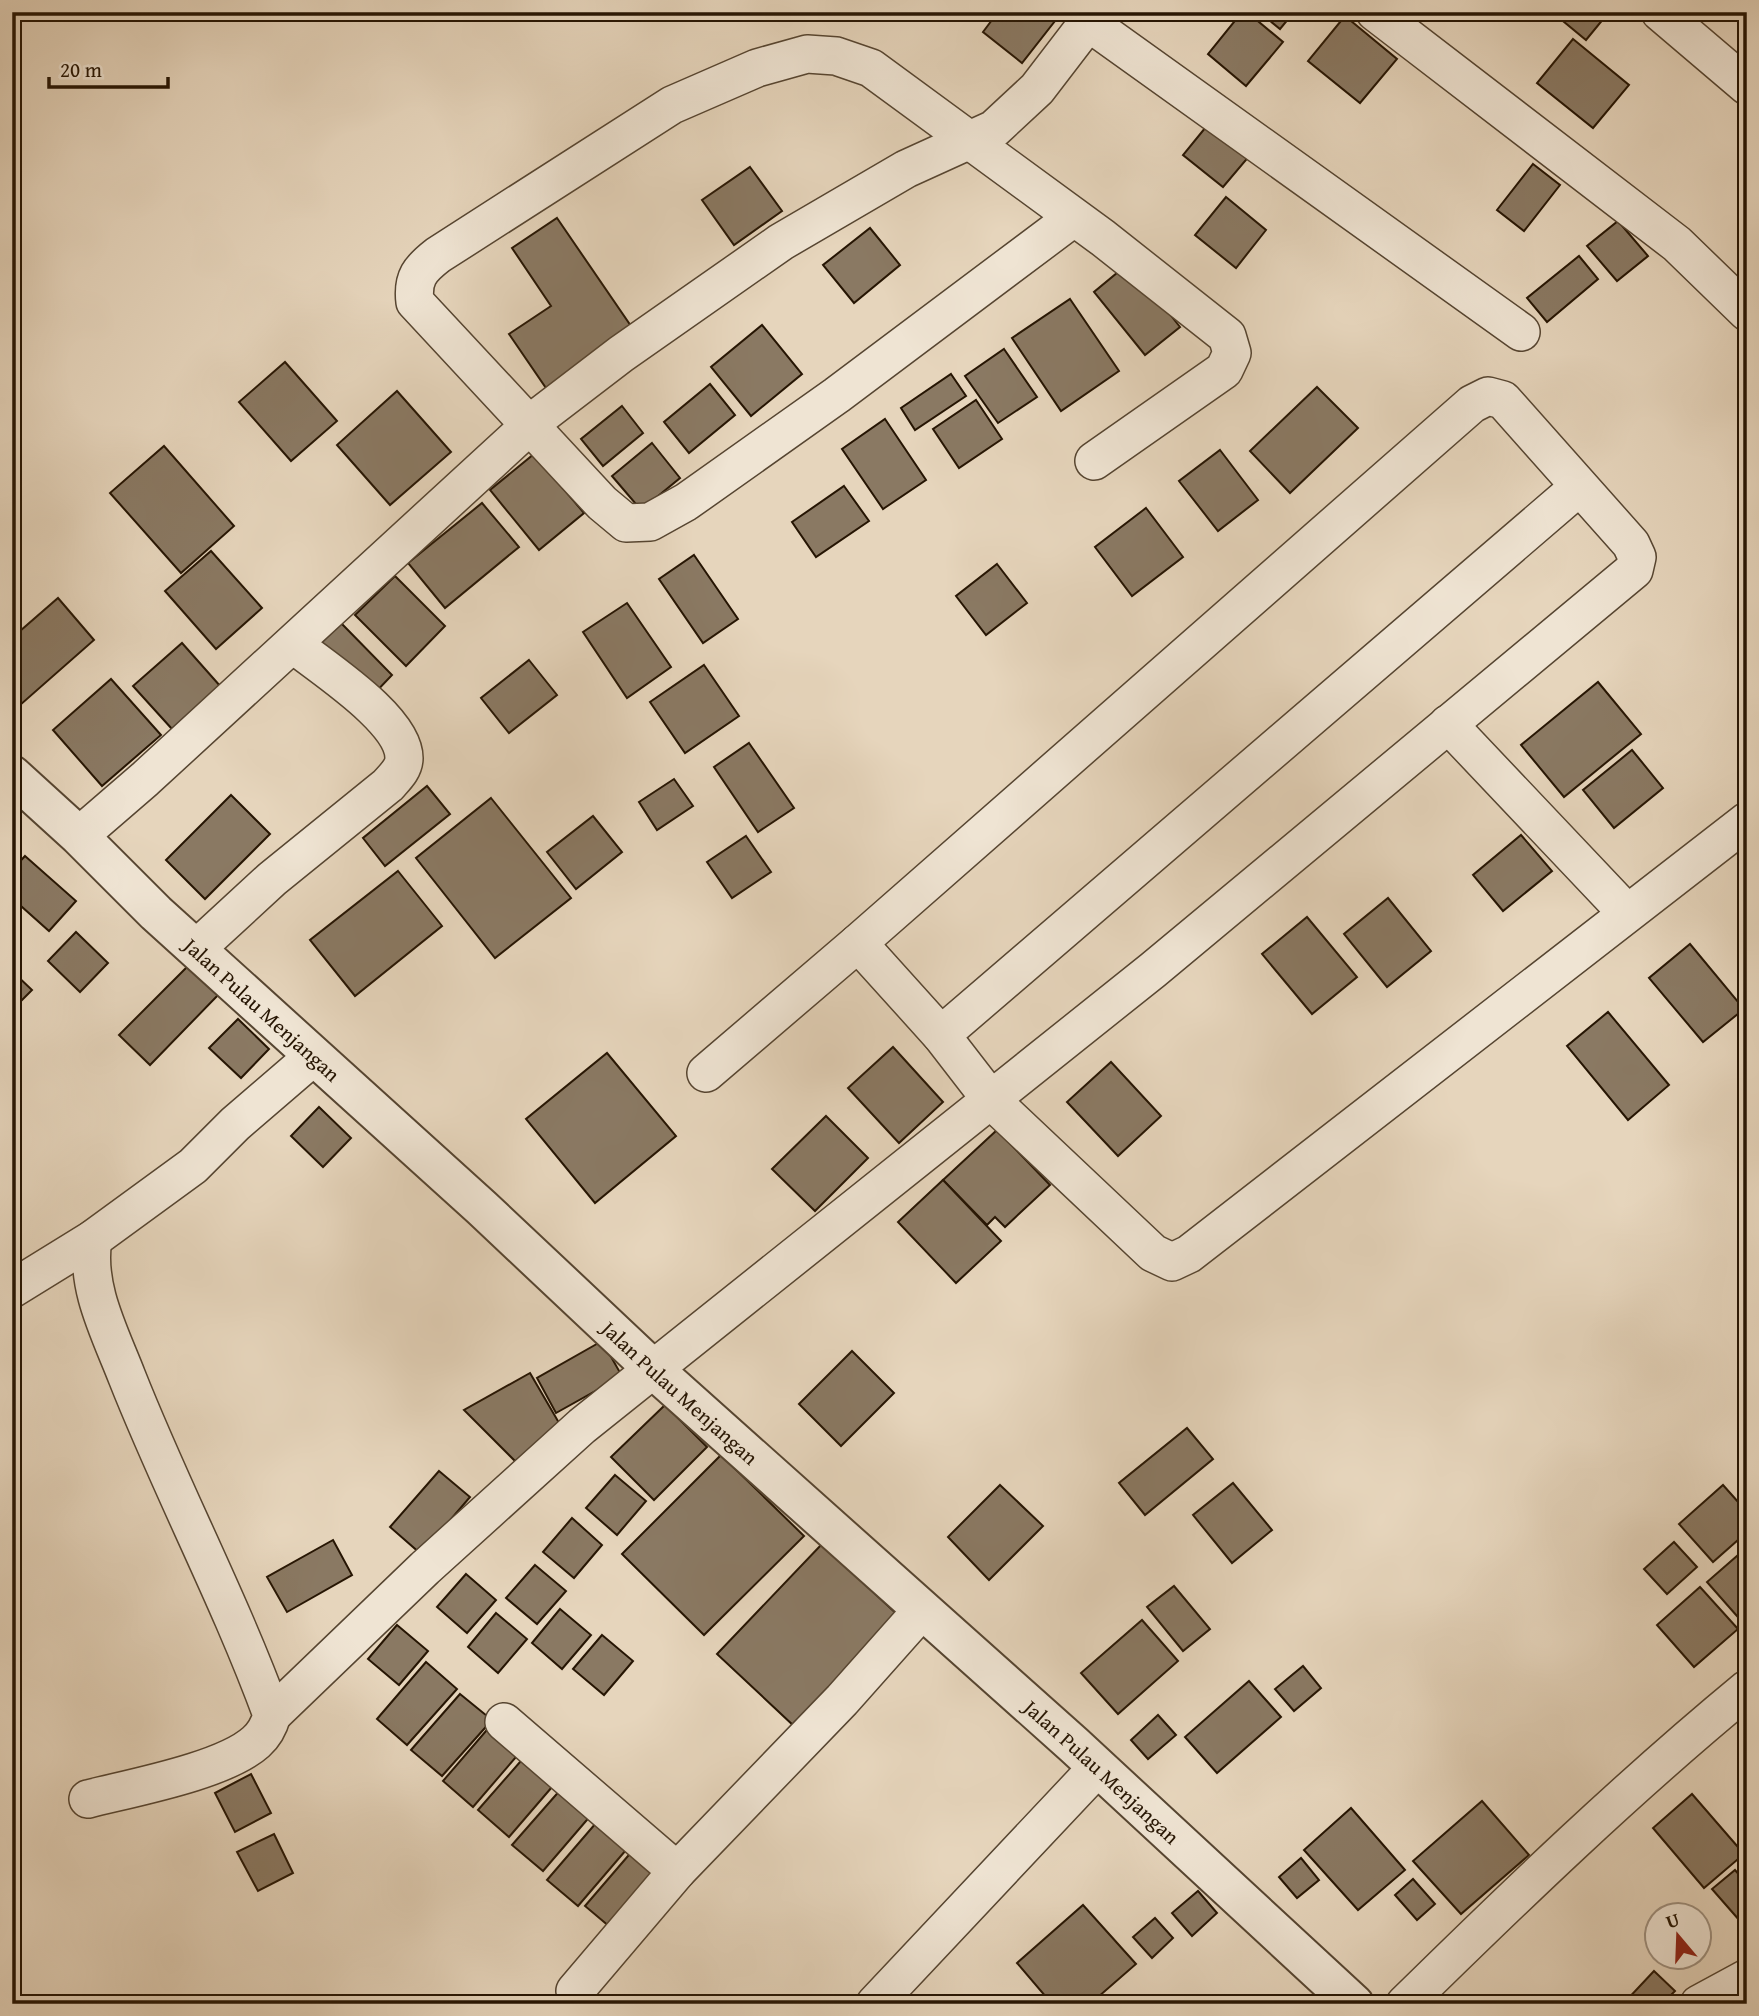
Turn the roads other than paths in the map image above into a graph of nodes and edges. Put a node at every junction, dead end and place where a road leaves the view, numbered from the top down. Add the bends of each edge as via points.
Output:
1 (1375, 12) edge
2 (1660, 12) edge
3 (1093, 15) edge
4 (1747, 86) edge
5 (971, 140) junction
6 (1073, 218) junction
7 (1747, 312) edge
8 (1521, 332) dead end
9 (530, 425) junction
10 (1094, 461) dead end
11 (1578, 486) junction
12 (293, 644) junction
13 (1448, 724) junction
14 (12, 775) edge
15 (1747, 821) edge
16 (79, 836) junction
17 (1627, 913) junction
18 (858, 943) junction
19 (196, 949) junction
20 (941, 1035) junction
21 (314, 1056) junction
22 (706, 1073) dead end
23 (992, 1101) junction
24 (93, 1240) junction
25 (12, 1289) edge
26 (653, 1369) junction
27 (922, 1610) junction
28 (1747, 1689) edge
29 (272, 1715) junction
30 (504, 1723) dead end
31 (1097, 1768) junction
32 (88, 1799) dead end
33 (677, 1871) junction
34 (1747, 1978) edge
35 (575, 1991) dead end
36 (875, 2004) edge
37 (1354, 2004) edge
38 (1405, 2004) edge
39 (1699, 2004) edge

1 - 7 street via 1659,230
2 - 4 street
3 - 5 street via 1016,111
3 - 8 street
5 - 6 street
5 - 9 street via 869,188 781,242 621,354
5 - 9 street via 871,68 807,54 757,68 672,105 567,170 438,255 420,269 413,285 415,302
6 - 9 street via 836,395 686,502 650,522 626,523
6 - 10 street via 1220,330 1232,353 1224,370
9 - 12 street
11 - 13 street via 1631,544 1637,557 1634,570
11 - 18 street via 1503,400 1488,396 1472,404
11 - 20 street
12 - 16 street
12 - 19 street via 391,726 404,757 401,769
13 - 17 street
13 - 23 street
14 - 16 street, Jalan Pulau Menjangan
15 - 17 street
16 - 19 street, Jalan Pulau Menjangan
17 - 23 street via 1189,1254 1172,1262 1153,1253
18 - 20 street
18 - 22 street
19 - 21 street, Jalan Pulau Menjangan
20 - 23 street
21 - 24 street via 193,1166
21 - 26 street, Jalan Pulau Menjangan
23 - 26 street
24 - 25 street
24 - 29 street via 89,1262 99,1303 146,1425
26 - 27 street, Jalan Pulau Menjangan
26 - 29 street via 582,1426 425,1568
27 - 31 street, Jalan Pulau Menjangan
27 - 33 street
28 - 38 street via 1586,1829
29 - 32 street via 267,1729 240,1753
30 - 33 street
31 - 36 street
31 - 37 street, Jalan Pulau Menjangan
33 - 35 street
34 - 39 street

